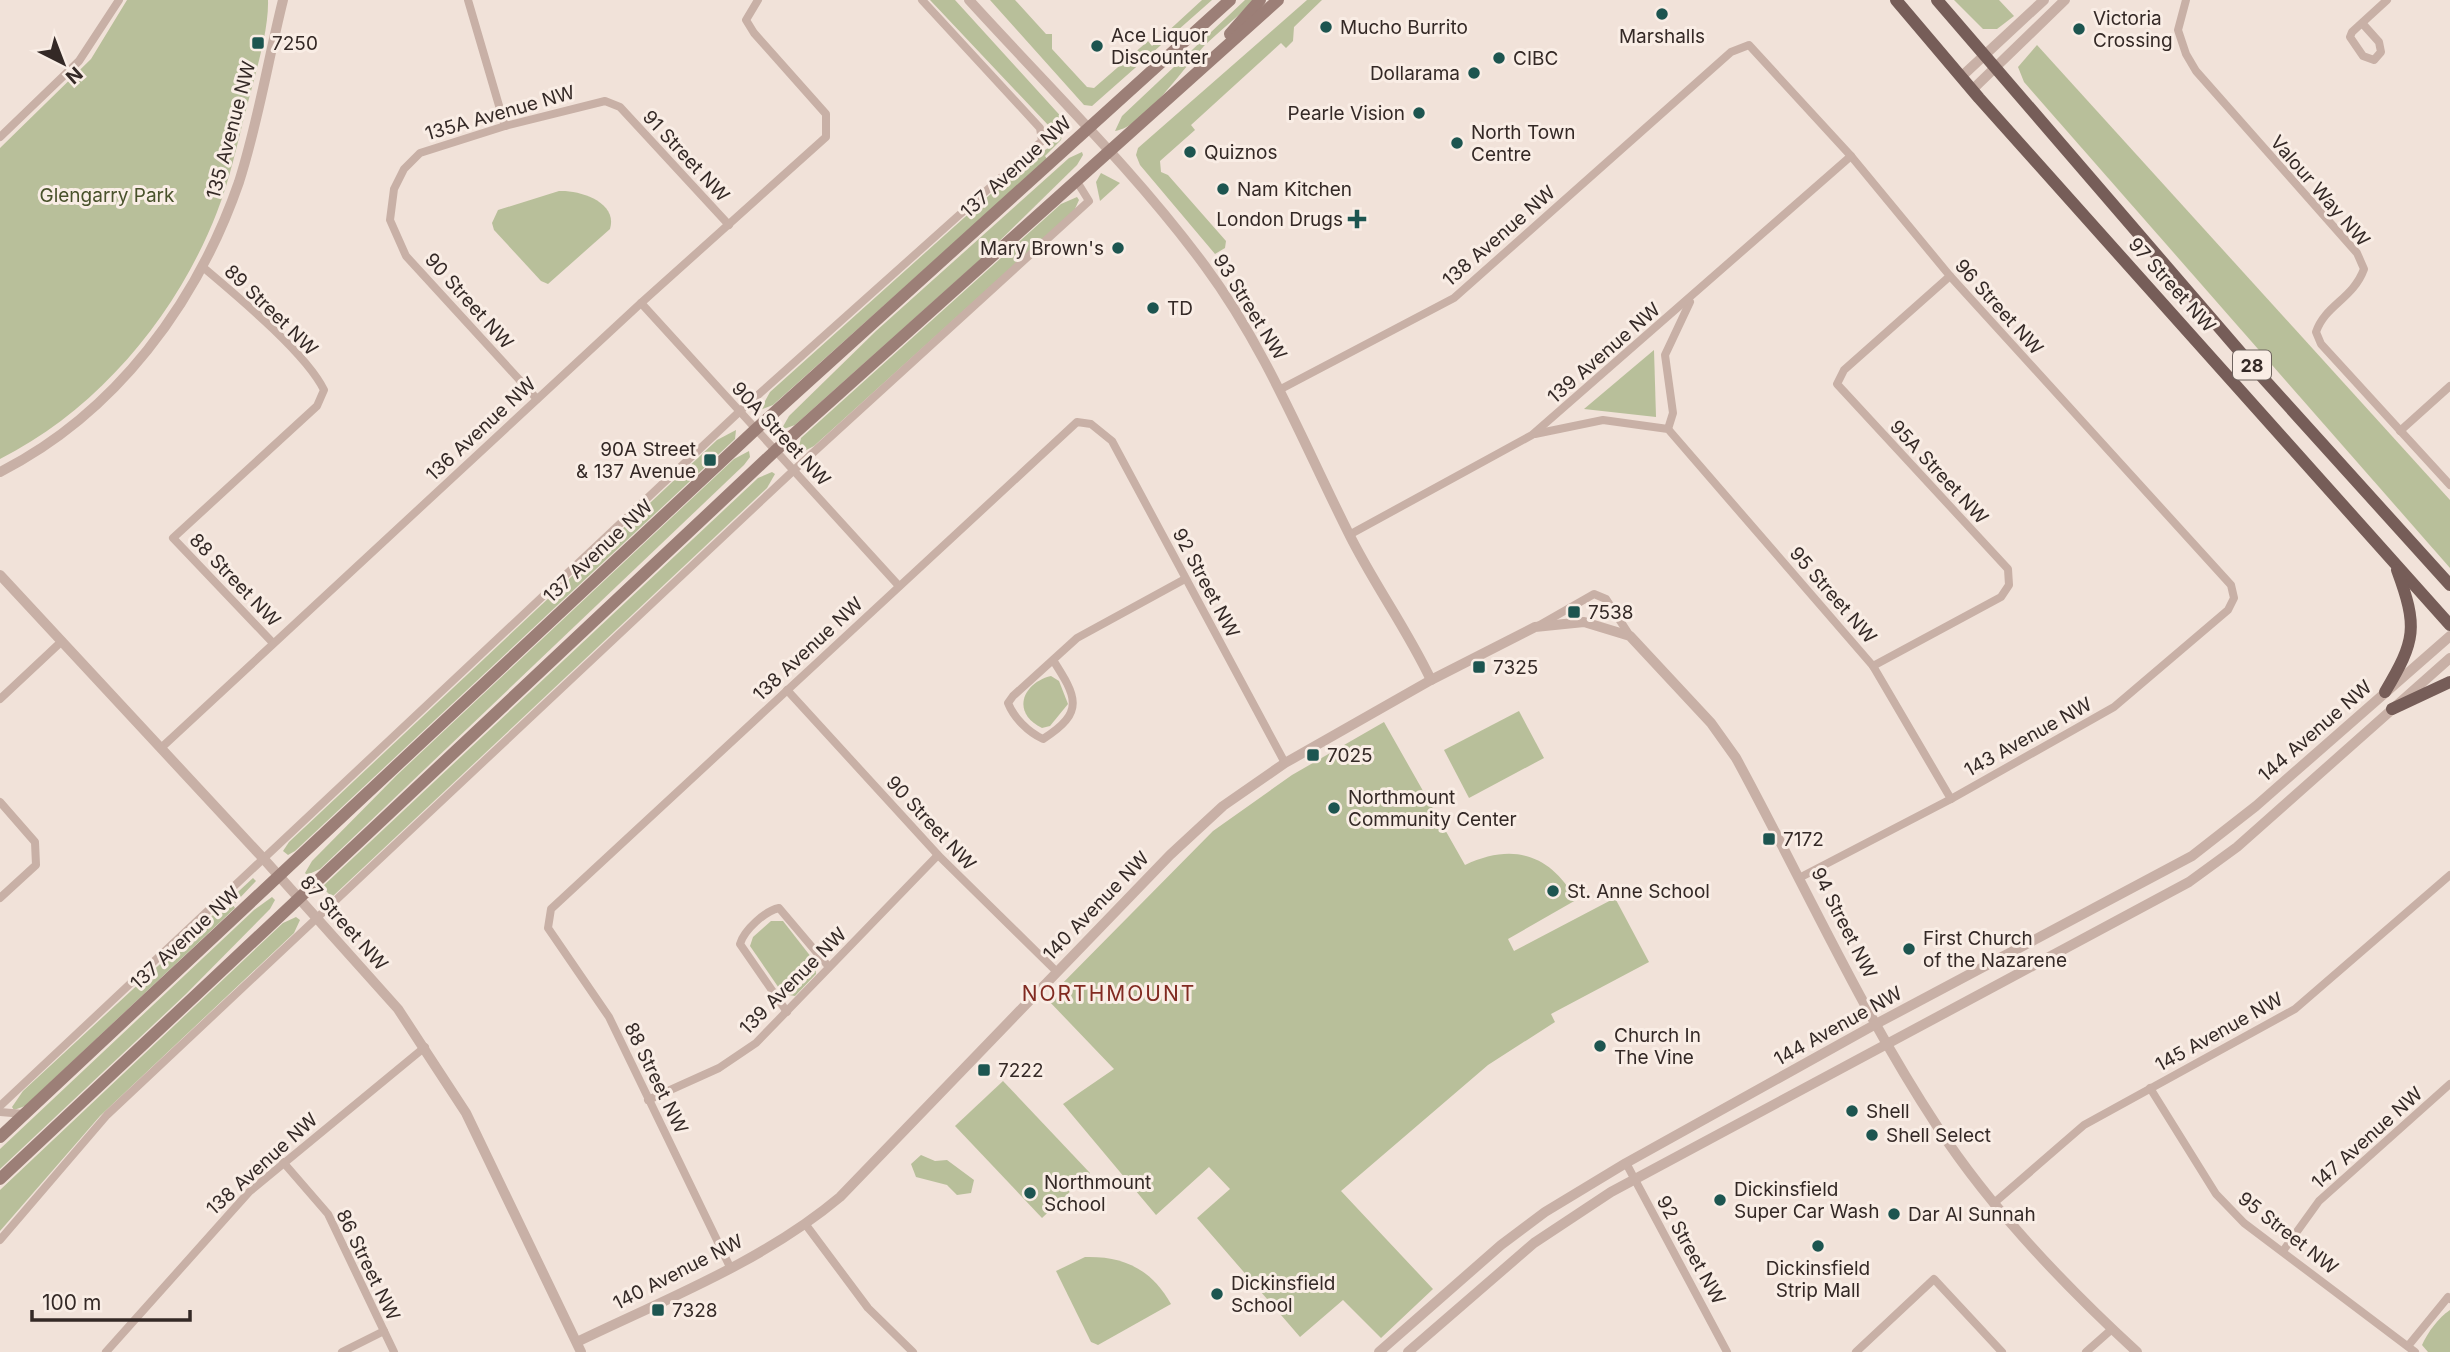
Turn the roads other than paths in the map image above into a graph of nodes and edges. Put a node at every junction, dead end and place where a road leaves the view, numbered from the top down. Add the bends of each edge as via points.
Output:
1 (119, 0) edge
2 (283, 0) edge
3 (468, 0) edge
4 (922, 0) edge
5 (969, 0) edge
6 (1230, 0) edge
7 (1260, 0) edge
8 (1278, 0) edge
9 (1896, 0) edge
10 (1937, 0) edge
11 (2043, 0) edge
12 (2065, 0) edge
13 (2387, 0) edge
14 (2181, 1) edge
15 (756, 2) edge
16 (2362, 23) junction
17 (1749, 45) joint
18 (1985, 56) junction
19 (1996, 68) junction
20 (1961, 76) junction
21 (1191, 79) junction
22 (1972, 90) junction
23 (620, 107) joint
24 (505, 126) junction
25 (1086, 129) junction
26 (0, 136) edge
27 (1108, 153) junction
28 (1851, 156) junction
29 (1076, 180) junction
30 (729, 225) junction
31 (406, 256) joint
32 (204, 268) junction
33 (1950, 276) junction
34 (1693, 298) junction
35 (641, 303) junction
36 (2450, 386) edge
37 (1279, 390) junction
38 (537, 398) junction
39 (739, 412) junction
40 (1091, 424) joint
41 (1668, 429) junction
42 (755, 430) junction
43 (2400, 431) junction
44 (1532, 435) junction
45 (775, 451) junction
46 (793, 471) junction
47 (0, 472) edge
48 (2450, 485) edge
49 (1349, 535) junction
50 (173, 538) joint
51 (2394, 563) junction
52 (0, 575) edge
53 (1185, 579) junction
54 (2231, 585) joint
55 (2450, 585) edge
56 (900, 586) junction
57 (2450, 625) edge
58 (1535, 628) junction
59 (1630, 636) junction
60 (2450, 636) edge
61 (62, 641) junction
62 (273, 643) junction
63 (2450, 658) edge
64 (1053, 660) junction
65 (1873, 666) junction
66 (1432, 680) junction
67 (2450, 682) edge
68 (787, 690) junction
69 (2385, 692) junction
70 (0, 699) edge
71 (2392, 709) junction
72 (161, 748) junction
73 (1285, 763) junction
74 (1951, 799) junction
75 (0, 803) edge
76 (938, 855) junction
77 (262, 857) junction
78 (2450, 874) edge
79 (279, 876) junction
80 (1801, 877) junction
81 (0, 898) edge
82 (298, 898) junction
83 (551, 909) joint
84 (316, 919) junction
85 (829, 967) junction
86 (1057, 972) junction
87 (787, 1012) junction
88 (1876, 1024) junction
89 (1887, 1045) junction
90 (425, 1047) junction
91 (2450, 1084) edge
92 (2150, 1088) junction
93 (648, 1100) junction
94 (0, 1106) edge
95 (0, 1112) edge
96 (24, 1114) junction
97 (0, 1137) edge
98 (283, 1162) junction
99 (1626, 1163) junction
100 (0, 1179) edge
101 (1634, 1179) junction
102 (1994, 1203) junction
103 (806, 1225) junction
104 (0, 1240) edge
105 (2283, 1251) junction
106 (730, 1267) junction
107 (2450, 1299) edge
108 (2112, 1329) junction
109 (384, 1331) junction
110 (2408, 1346) junction
111 (579, 1347) edge
112 (106, 1352) edge
113 (342, 1352) edge
114 (394, 1352) edge
115 (913, 1352) edge
116 (1379, 1352) edge
117 (1408, 1352) edge
118 (1727, 1352) edge
119 (1856, 1352) edge
120 (2002, 1352) edge
121 (2086, 1352) edge
122 (2137, 1352) edge
123 (2415, 1352) edge

1 - 26 street via 79,61
2 - 32 street, 135 Avenue NW via 239,181
3 - 24 street
4 - 39 street, 137 Avenue NW via 1040,128 1042,141
5 - 25 street, 93 Street NW
6 - 25 main road, 137 Avenue NW
7 - 21 main road
8 - 21 main road
9 - 20 main road, 97 Street NW
10 - 18 main road, 97 Street NW
11 - 18 street
12 - 19 street
13 - 16 street
14 - 43 street, Valour Way NW via 2178,30 2196,71 2357,253 2364,269 2358,286 2320,321 2316,332 2321,344
15 - 30 street, 136 Avenue NW via 746,20 826,114 826,137
16 - 16 street via 2381,45 2374,60 2363,56 2350,40
17 - 28 street, 96 Street NW
17 - 37 street, 138 Avenue NW via 1731,52 1454,298
18 - 19 main road, 97 Street NW
18 - 20 street
19 - 22 street
19 - 55 main road, 97 Street NW / 28 via 2254,368
20 - 22 main road, 97 Street NW
21 - 27 main road
22 - 51 main road, 97 Street NW / 28
23 - 24 street, 135A Avenue NW via 605,101 587,103
23 - 30 street, 91 Street NW
24 - 31 street, 135A Avenue NW via 420,153 404,169 394,189 390,220
25 - 27 street, 93 Street NW
25 - 42 main road, 137 Avenue NW
27 - 29 main road
27 - 37 street, 93 Street NW via 1206,268
28 - 33 street, 96 Street NW
28 - 34 street, 139 Avenue NW
29 - 45 main road
29 - 46 street via 1088,201
30 - 35 street, 136 Avenue NW
31 - 38 street, 90 Street NW
32 - 47 street, 135 Avenue NW via 126,375 60,434
32 - 50 street, 89 Street NW via 253,310 317,376 324,390 317,406
33 - 54 street, 96 Street NW
33 - 65 street, 95A Street NW via 1844,370 1837,384 2008,569 2009,585 2001,597
34 - 41 street via 1665,355 1673,413
34 - 44 street, 139 Avenue NW
35 - 38 street, 136 Avenue NW
35 - 39 street, 90A Street NW
36 - 43 street
37 - 49 street, 93 Street NW
38 - 62 street, 136 Avenue NW
39 - 42 street, 90A Street NW
39 - 77 street, 137 Avenue NW
40 - 53 street, 92 Street NW via 1112,440
40 - 56 street, 138 Avenue NW via 1077,422
41 - 44 street via 1603,420
41 - 65 street, 95 Street NW
42 - 45 street, 90A Street NW
42 - 79 main road, 137 Avenue NW
43 - 48 street, Valour Way NW
44 - 49 street, 139 Avenue NW
45 - 46 street, 90A Street NW
45 - 82 main road
46 - 56 street, 90A Street NW
46 - 84 street
49 - 66 street, 93 Street NW
50 - 62 street, 88 Street NW
51 - 57 main road, 97 Street NW
51 - 69 main road via 2410,604 2413,635
52 - 61 street, 87 Street NW
53 - 64 street via 1077,638
53 - 73 street, 92 Street NW
54 - 74 street, 143 Avenue NW via 2234,597 2228,610 2114,707
56 - 68 street, 138 Avenue NW
58 - 59 street via 1584,622
58 - 59 street, 94 Street NW via 1594,594 1606,599
58 - 66 street, 140 Avenue NW
59 - 80 street, 94 Street NW via 1711,723 1736,758
60 - 69 street, 144 Avenue NW
61 - 70 street
61 - 72 street, 87 Street NW
62 - 72 street, 136 Avenue NW
63 - 71 street, 144 Avenue NW
64 - 64 street via 1008,703 1033,735 1043,738 1076,704
65 - 74 street, 95 Street NW
66 - 73 street, 140 Avenue NW
67 - 71 main road
68 - 76 street, 90 Street NW
68 - 83 street, 138 Avenue NW
69 - 88 street, 144 Avenue NW via 2192,856
71 - 89 street, 144 Avenue NW via 2237,847 2189,882
72 - 77 street, 87 Street NW
73 - 86 street, 140 Avenue NW via 1223,806
74 - 80 street, 143 Avenue NW
75 - 81 street via 35,842 36,865
76 - 85 street, 139 Avenue NW
76 - 86 street, 90 Street NW
77 - 79 street, 87 Street NW
77 - 94 street, 137 Avenue NW
78 - 92 street, 145 Avenue NW via 2295,1009
79 - 82 street, 87 Street NW
79 - 96 main road, 137 Avenue NW
80 - 88 street, 94 Street NW
82 - 84 street, 87 Street NW
82 - 100 main road
83 - 93 street, 88 Street NW via 548,928 609,1017
84 - 90 street, 87 Street NW via 398,1009
84 - 104 street via 107,1115
85 - 87 street, 139 Avenue NW
85 - 87 street via 779,908 742,936 740,944 746,956
86 - 103 street, 140 Avenue NW via 840,1197
87 - 93 street, 139 Avenue NW via 756,1043 719,1068
88 - 89 street, 94 Street NW
88 - 99 street, 144 Avenue NW
89 - 101 street, 144 Avenue NW
89 - 102 street, 94 Street NW via 1937,1126
90 - 98 street, 138 Avenue NW
90 - 111 street, 87 Street NW via 488,1155
91 - 105 street, 147 Avenue NW via 2319,1201
92 - 102 street, 145 Avenue NW via 2084,1125
92 - 105 street, 95 Street NW via 2216,1194 2244,1223
93 - 106 street, 88 Street NW
95 - 96 street
96 - 97 main road, 137 Avenue NW
98 - 109 street, 86 Street NW via 328,1214
98 - 112 street, 138 Avenue NW via 218,1224
99 - 101 street, 92 Street NW
99 - 116 street, 144 Avenue NW via 1545,1212
101 - 117 street, 144 Avenue NW via 1534,1243
101 - 118 street, 92 Street NW
102 - 108 street, 94 Street NW
103 - 106 street, 140 Avenue NW
103 - 115 street via 868,1308
105 - 110 street, 95 Street NW
106 - 111 street, 140 Avenue NW
107 - 110 street
108 - 121 street
108 - 122 street, 94 Street NW
109 - 113 street
109 - 114 street, 86 Street NW
110 - 123 street, 95 Street NW
119 - 120 street via 1934,1279

